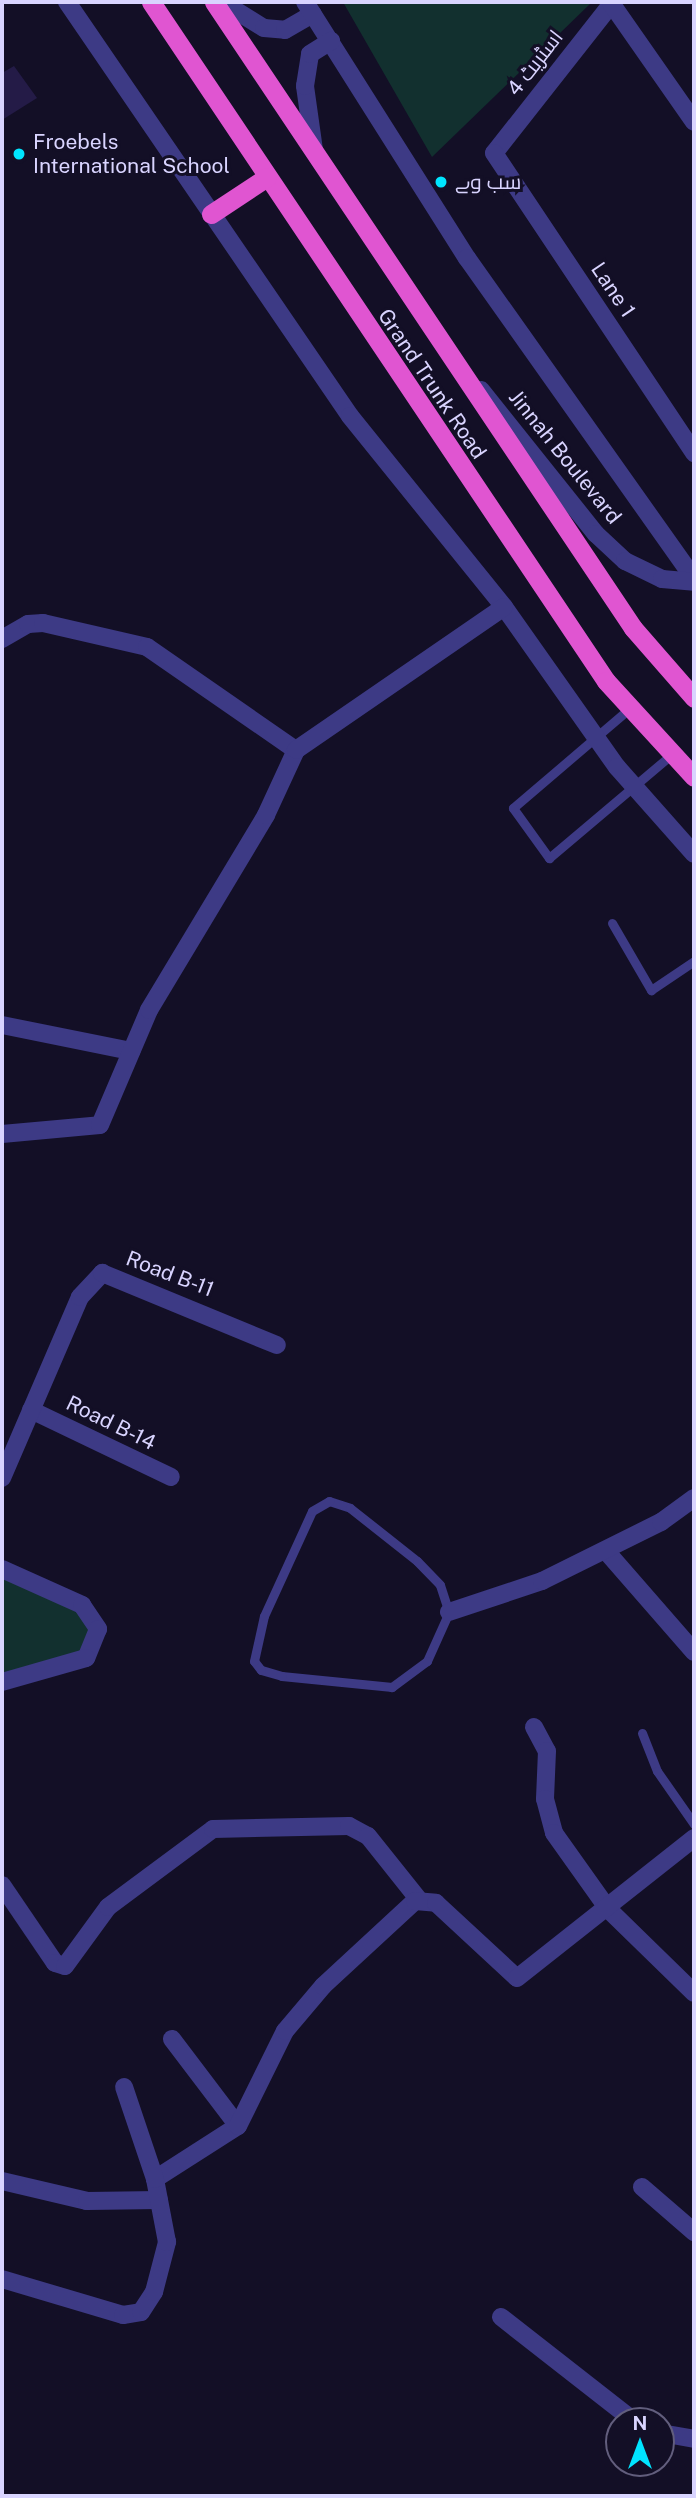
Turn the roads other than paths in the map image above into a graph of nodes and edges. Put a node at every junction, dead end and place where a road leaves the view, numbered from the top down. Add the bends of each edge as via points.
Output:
1 (67, 2) edge
2 (151, 2) edge
3 (214, 2) edge
4 (222, 2) edge
5 (612, 3) edge
6 (309, 8) edge
7 (331, 41) junction
8 (694, 122) edge
9 (494, 153) joint
10 (315, 158) junction
11 (267, 177) junction
12 (211, 214) junction
13 (450, 357) junction
14 (694, 453) edge
15 (694, 580) edge
16 (504, 607) junction
17 (2, 639) edge
18 (694, 698) edge
19 (630, 708) junction
20 (598, 738) junction
21 (296, 750) junction
22 (673, 754) junction
23 (694, 777) edge
24 (634, 787) junction
25 (694, 854) edge
26 (612, 923) dead end
27 (694, 961) edge
28 (2, 1025) edge
29 (131, 1051) junction
30 (2, 1134) edge
31 (277, 1345) dead end
32 (31, 1410) junction
33 (171, 1477) dead end
34 (2, 1478) edge
35 (694, 1498) edge
36 (606, 1551) junction
37 (2, 1569) edge
38 (449, 1612) junction
39 (694, 1652) edge
40 (2, 1682) edge
41 (534, 1727) dead end
42 (642, 1733) dead end
43 (694, 1824) edge
44 (694, 1838) edge
45 (2, 1885) edge
46 (419, 1900) junction
47 (608, 1909) junction
48 (694, 1993) edge
49 (172, 2039) dead end
50 (124, 2087) dead end
51 (238, 2126) junction
52 (155, 2179) junction
53 (2, 2181) edge
54 (642, 2187) dead end
55 (159, 2200) junction
56 (694, 2232) edge
57 (2, 2279) edge
58 (501, 2317) dead end
59 (616, 2407) edge
60 (675, 2436) edge
61 (694, 2439) edge

1 - 12 street
2 - 11 highway, Grand Trunk Road
3 - 10 highway, Grand Trunk Road
4 - 6 street via 264,28 285,30
5 - 8 street
5 - 9 street, اسٹریٹ 4
6 - 7 street
7 - 10 street via 310,54 305,86
7 - 15 street via 467,258
9 - 14 street, Lane 1
10 - 13 highway, Grand Trunk Road
11 - 12 highway
11 - 19 highway, Grand Trunk Road via 606,681
12 - 16 street via 351,416
13 - 15 street, Jinnah Boulevard via 510,421 596,534 625,561 662,579
13 - 18 highway, Grand Trunk Road via 633,628
16 - 20 street
16 - 21 street
17 - 21 street via 28,624 43,624 147,647
19 - 20 lane
19 - 22 highway, Grand Trunk Road
20 - 24 street
20 - 24 lane via 513,808 550,858
21 - 29 street via 266,815 169,972
22 - 23 highway, Grand Trunk Road
22 - 24 lane
24 - 25 street
26 - 27 lane via 651,990
28 - 29 street
29 - 30 street via 100,1125
31 - 32 street, Road B-11 via 102,1273 80,1297
32 - 33 street, Road B-14
32 - 34 street, Road B-11
35 - 36 street
36 - 38 street via 480,1606
36 - 39 street
37 - 40 street via 82,1605 98,1629 86,1658
38 - 38 lane via 427,1661 392,1687 282,1676 261,1670 254,1661 264,1616 307,1523 329,1501 351,1508 417,1561 440,1585
41 - 47 street via 547,1751 545,1799 554,1833
42 - 43 lane via 657,1771
44 - 47 street
45 - 46 street via 55,1963 65,1966 108,1907 214,1829 349,1826 368,1836
46 - 47 street via 436,1903 517,1978
46 - 51 street via 323,1986 285,2031
47 - 48 street
49 - 51 street
50 - 52 street
51 - 52 street
52 - 55 street
53 - 55 street via 88,2202
54 - 56 street
55 - 57 street via 167,2242 154,2292 141,2312 122,2315
58 - 59 street
60 - 61 street

